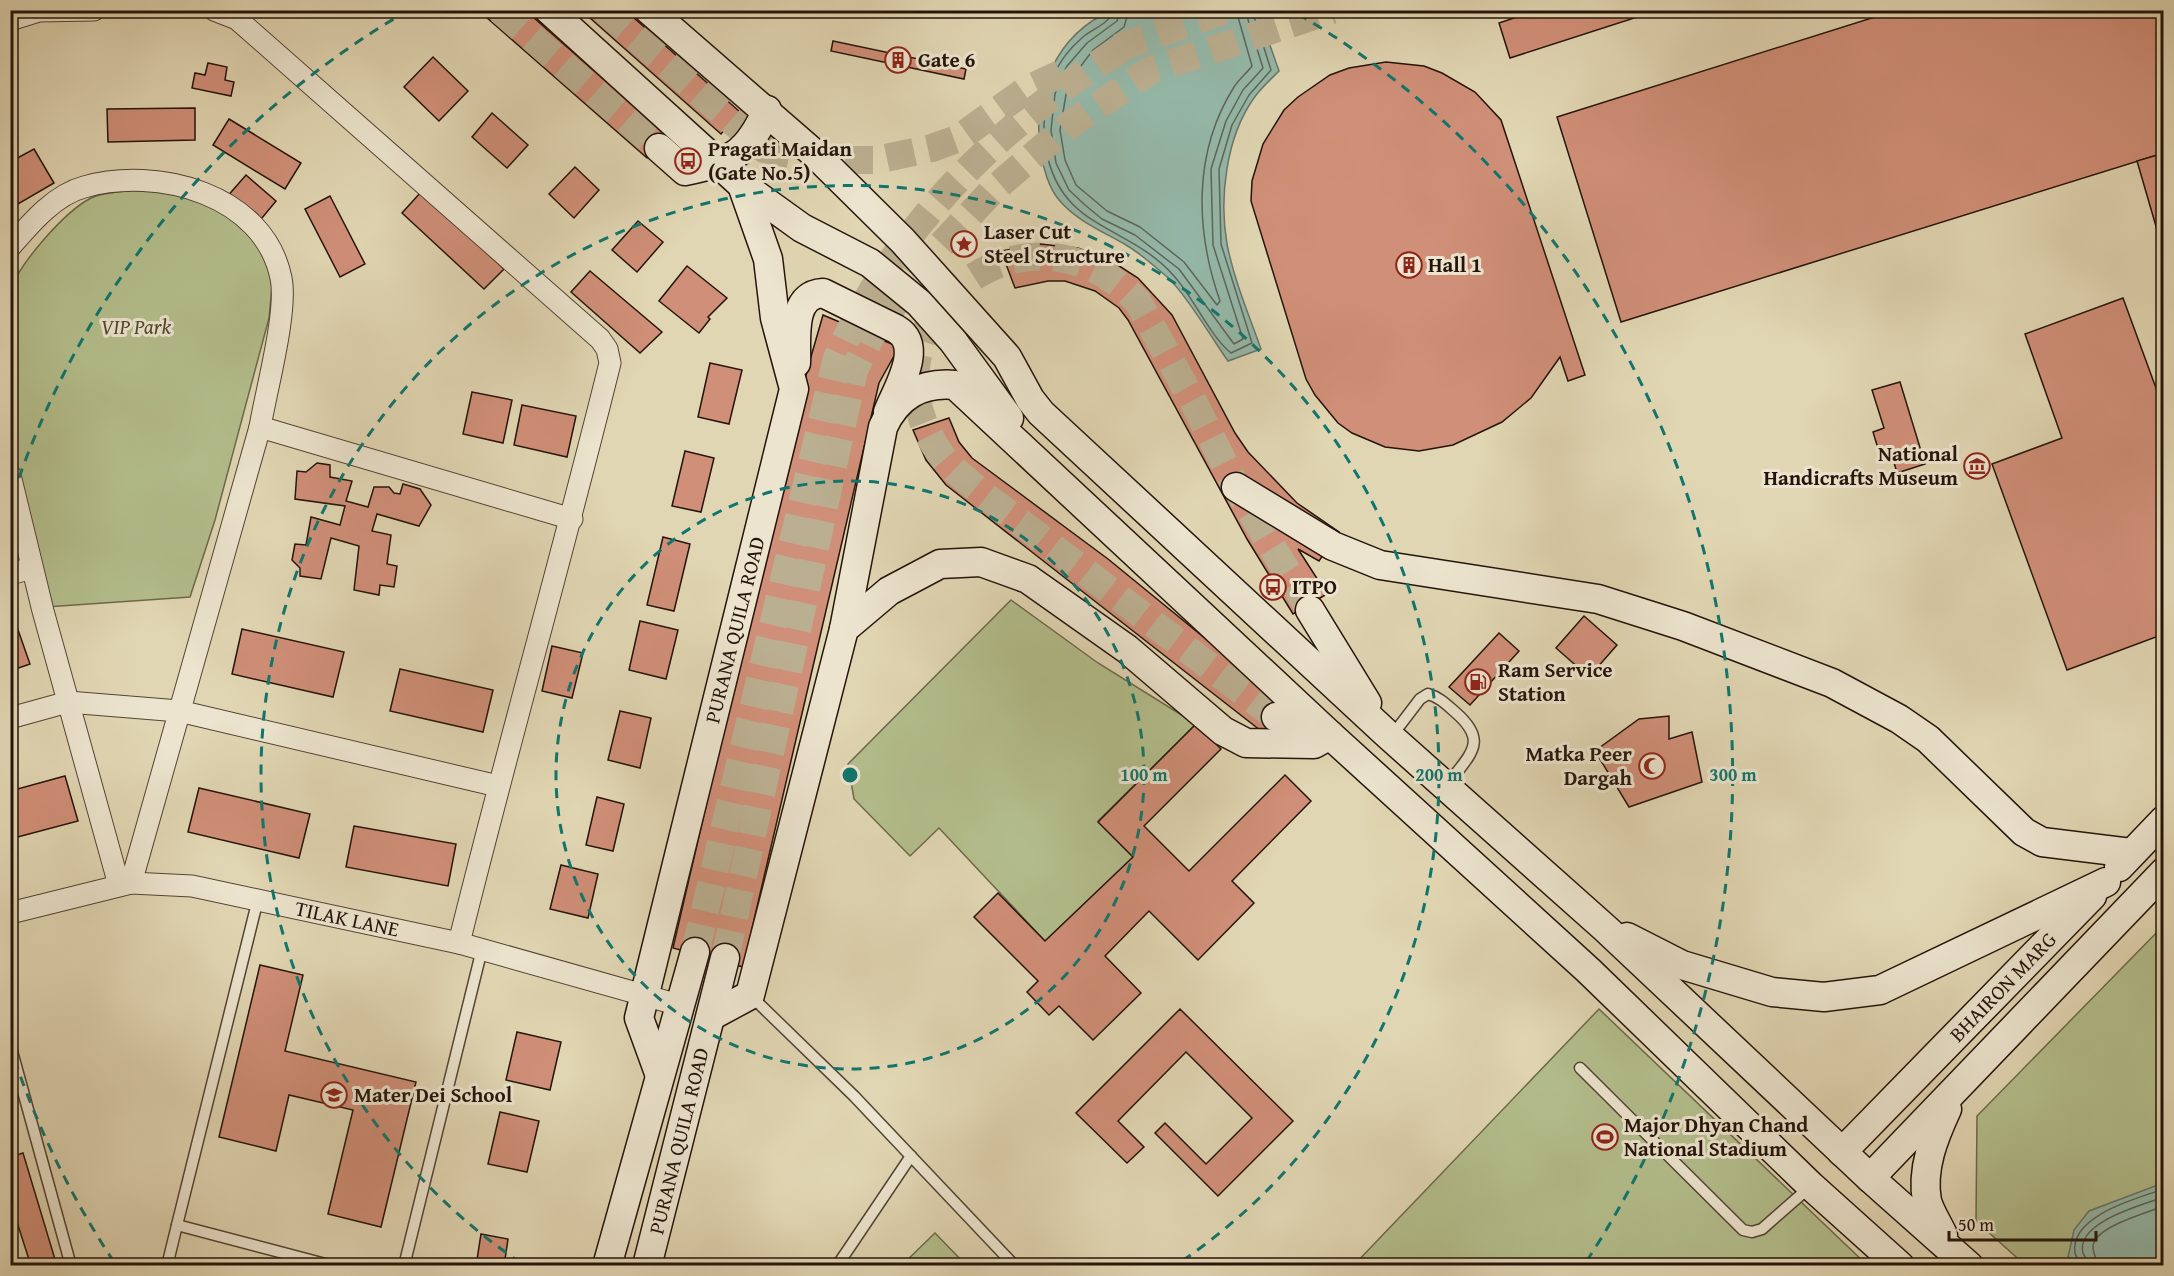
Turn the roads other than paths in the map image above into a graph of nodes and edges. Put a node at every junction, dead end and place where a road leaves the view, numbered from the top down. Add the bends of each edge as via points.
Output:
1 (94, 10) edge
2 (214, 10) edge
3 (549, 10) edge
4 (649, 10) edge
5 (10, 20) edge
6 (767, 110) junction
7 (658, 148) tunnel mouth
8 (719, 165) junction
9 (742, 185) junction
10 (10, 247) edge
11 (794, 389) junction
12 (260, 427) junction
13 (883, 427) junction
14 (1035, 457) junction
15 (10, 476) edge
16 (1236, 486) dead end
17 (572, 519) junction
18 (32, 567) junction
19 (10, 574) edge
20 (1310, 610) tunnel mouth
21 (844, 629) junction
22 (68, 702) junction
23 (179, 711) junction
24 (1276, 717) tunnel mouth
25 (10, 718) edge
26 (1330, 735) junction
27 (1389, 736) junction
28 (498, 786) junction
29 (1446, 787) junction
30 (2163, 820) edge
31 (2131, 853) junction
32 (2163, 872) edge
33 (2106, 882) junction
34 (124, 884) junction
35 (258, 900) junction
36 (10, 913) edge
37 (1606, 929) junction
38 (459, 943) junction
39 (482, 949) junction
40 (695, 952) tunnel mouth
41 (725, 958) tunnel mouth
42 (750, 995) junction
43 (645, 996) junction
44 (679, 1005) junction
45 (711, 1016) junction
46 (10, 1044) edge
47 (1580, 1068) dead end
48 (659, 1073) junction
49 (1956, 1091) junction
50 (1842, 1152) junction
51 (910, 1156) junction
52 (1870, 1178) junction
53 (1811, 1186) junction
54 (177, 1225) junction
55 (1948, 1246) junction
56 (71, 1266) edge
57 (167, 1266) edge
58 (333, 1266) edge
59 (404, 1266) edge
60 (607, 1266) edge
61 (647, 1266) edge
62 (837, 1266) edge
63 (1015, 1266) edge
64 (1900, 1266) edge
65 (1969, 1266) edge

1 - 5 street via 39,11
2 - 17 street via 237,19 600,339 610,363
3 - 8 main road
4 - 6 main road
6 - 8 main road via 749,144
6 - 27 main road via 833,171 968,311 1007,357 1041,413
7 - 8 main road via 685,171
8 - 9 main road
9 - 11 main road, PURANA QUILA ROAD via 768,259 775,318
9 - 14 main road via 802,228 870,263 919,303 952,340
10 - 12 street via 44,212 83,187 140,178 182,184 233,210 252,224 270,246 281,280 280,313
11 - 13 main road via 799,311 809,296 823,293 901,332 908,342 908,359
11 - 43 main road, PURANA QUILA ROAD
12 - 17 street
12 - 23 street
13 - 14 main road via 896,405 916,390 955,385
13 - 21 main road
14 - 26 main road
15 - 18 street
16 - 31 main road via 1333,546 1380,565 1598,600 1683,626 1832,683 1928,739 2024,832 2042,842
17 - 28 street
18 - 19 street
18 - 22 street
20 - 27 main road
21 - 26 main road via 888,591 940,564 981,562 1028,579 1127,649 1224,731 1246,743 1314,744
21 - 42 main road
22 - 23 street
22 - 25 street
22 - 34 street
23 - 28 street
23 - 34 street
24 - 26 main road
26 - 53 main road via 1588,970
27 - 29 main road
27 - 29 lane via 1428,694 1437,696 1471,725 1474,746
28 - 38 street
29 - 37 main road
30 - 31 main road, BHAIRON MARG
31 - 33 main road, BHAIRON MARG
32 - 49 main road, BHAIRON MARG
33 - 37 main road via 1880,990 1824,997 1772,992 1693,969
33 - 50 main road, BHAIRON MARG
34 - 35 street, TILAK LANE via 192,885
34 - 36 street, TILAK LANE
35 - 38 street, TILAK LANE
35 - 54 lane
37 - 50 main road
38 - 39 street, TILAK LANE
39 - 43 street, TILAK LANE
39 - 59 lane
40 - 44 main road, PURANA QUILA ROAD
41 - 45 main road, PURANA QUILA ROAD
42 - 45 main road
42 - 51 lane
43 - 44 street, TILAK LANE
43 - 48 main road, PURANA QUILA ROAD via 639,1018
44 - 48 main road, PURANA QUILA ROAD
45 - 61 main road, PURANA QUILA ROAD
46 - 56 lane
47 - 53 lane via 1743,1230 1762,1229
48 - 60 main road, PURANA QUILA ROAD
49 - 52 main road, BHAIRON MARG
49 - 55 main road via 1933,1139 1925,1179 1928,1203
50 - 52 main road
51 - 62 lane
51 - 63 lane
52 - 55 main road
53 - 64 main road
54 - 57 lane
54 - 58 lane
55 - 65 main road

